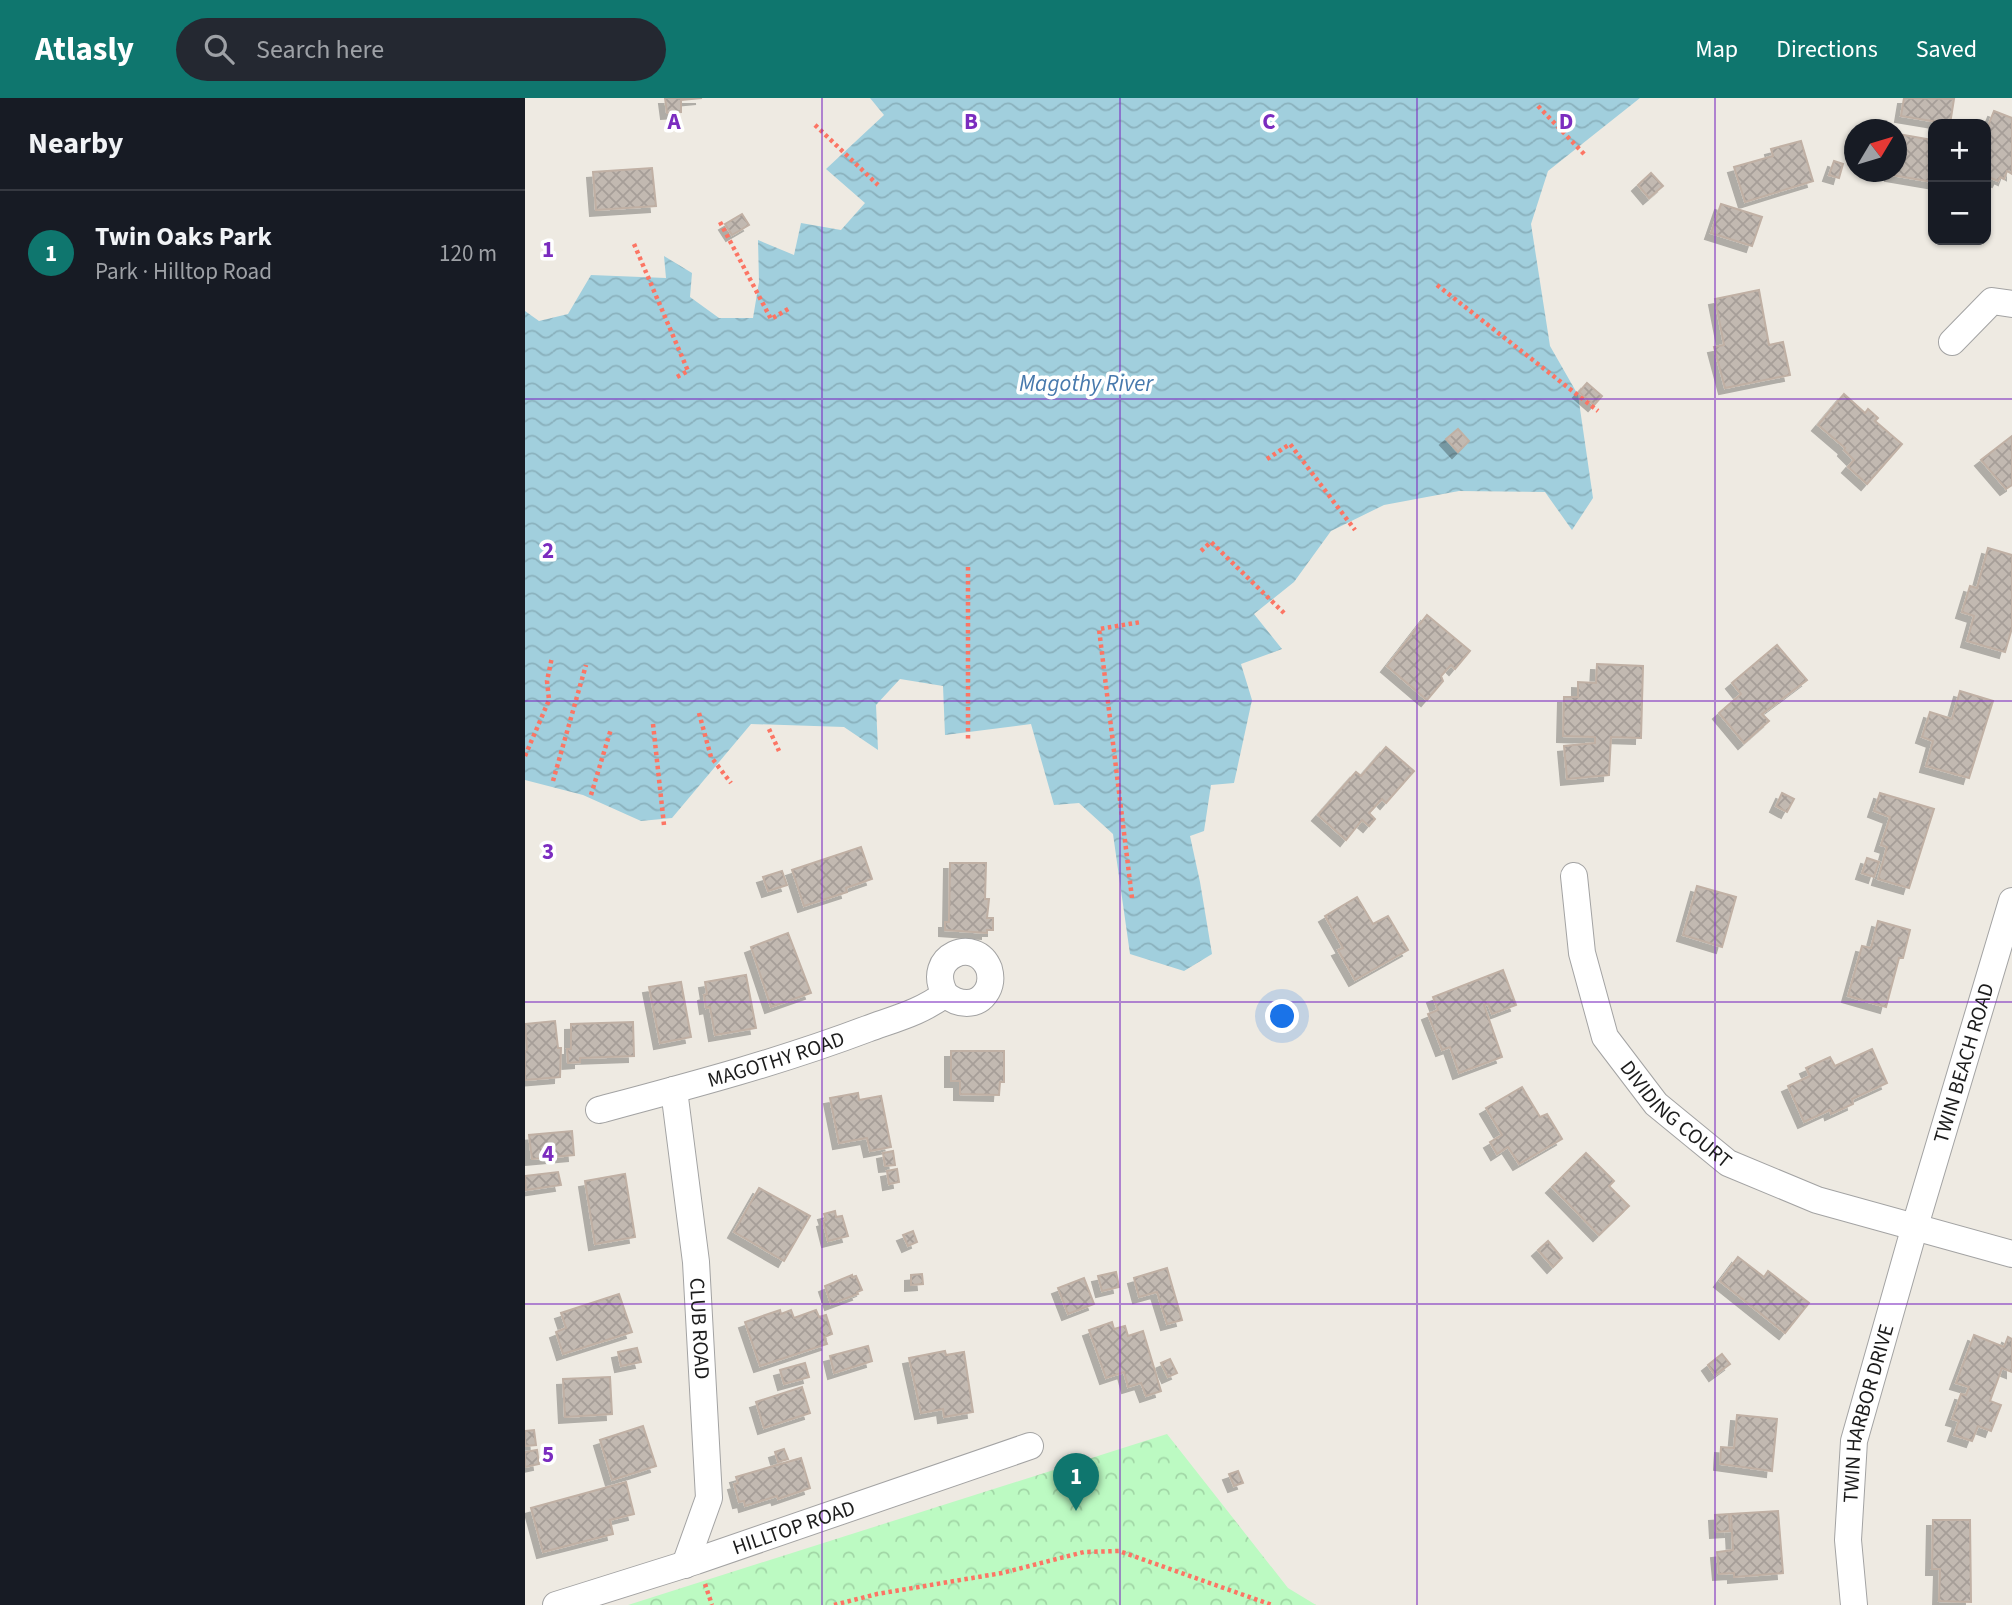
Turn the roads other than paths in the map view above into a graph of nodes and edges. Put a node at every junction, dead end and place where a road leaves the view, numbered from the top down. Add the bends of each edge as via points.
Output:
1 (2012, 304) edge
2 (1952, 342) dead end
3 (1574, 876) dead end
4 (2012, 901) edge
5 (944, 994) dead end
6 (674, 1090) junction
7 (599, 1110) dead end
8 (1915, 1226) junction
9 (2012, 1254) edge
10 (1030, 1446) dead end
11 (684, 1564) junction
12 (556, 1605) edge
13 (1854, 1605) edge

1 - 2 street via 1992,301
3 - 8 street, DIVIDING COURT via 1582,953 1605,1038 1656,1104 1728,1163 1817,1200
4 - 8 street, TWIN BEACH ROAD
5 - 6 street, MAGOTHY ROAD via 930,1005 837,1040
6 - 7 street, MAGOTHY ROAD
6 - 11 street, CLUB ROAD via 696,1262 709,1498
8 - 9 street, DIVIDING COURT
8 - 13 street, TWIN HARBOR DRIVE via 1854,1441 1848,1540
10 - 11 street, HILLTOP ROAD
11 - 12 street, HILLTOP ROAD

